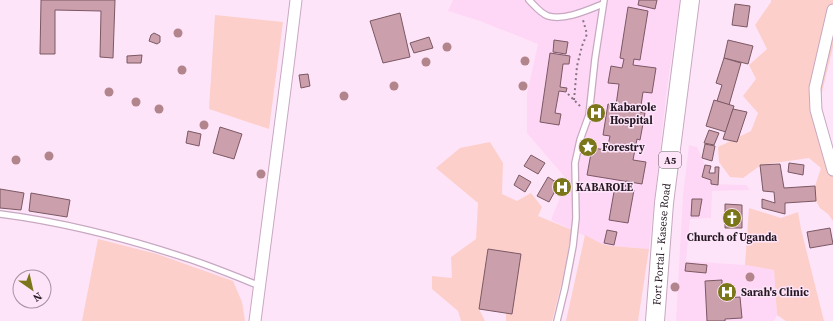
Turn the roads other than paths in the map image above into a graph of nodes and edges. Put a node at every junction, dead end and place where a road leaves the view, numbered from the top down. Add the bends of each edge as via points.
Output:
1 (296, 0) edge
2 (529, 0) edge
3 (690, 0) edge
4 (604, 2) edge
5 (833, 10) edge
6 (833, 170) edge
7 (0, 214) edge
8 (260, 286) junction
9 (256, 321) edge
10 (557, 321) edge
11 (655, 321) edge

1 - 8 street
2 - 4 lane via 538,10 549,16 562,17 581,13
3 - 11 highway, Fort Portal - Kasese Road / A5 via 664,203
4 - 10 lane via 589,115 580,140 576,163 573,246
5 - 6 street via 815,88 816,110
7 - 8 lane via 109,235 187,258
8 - 9 street

